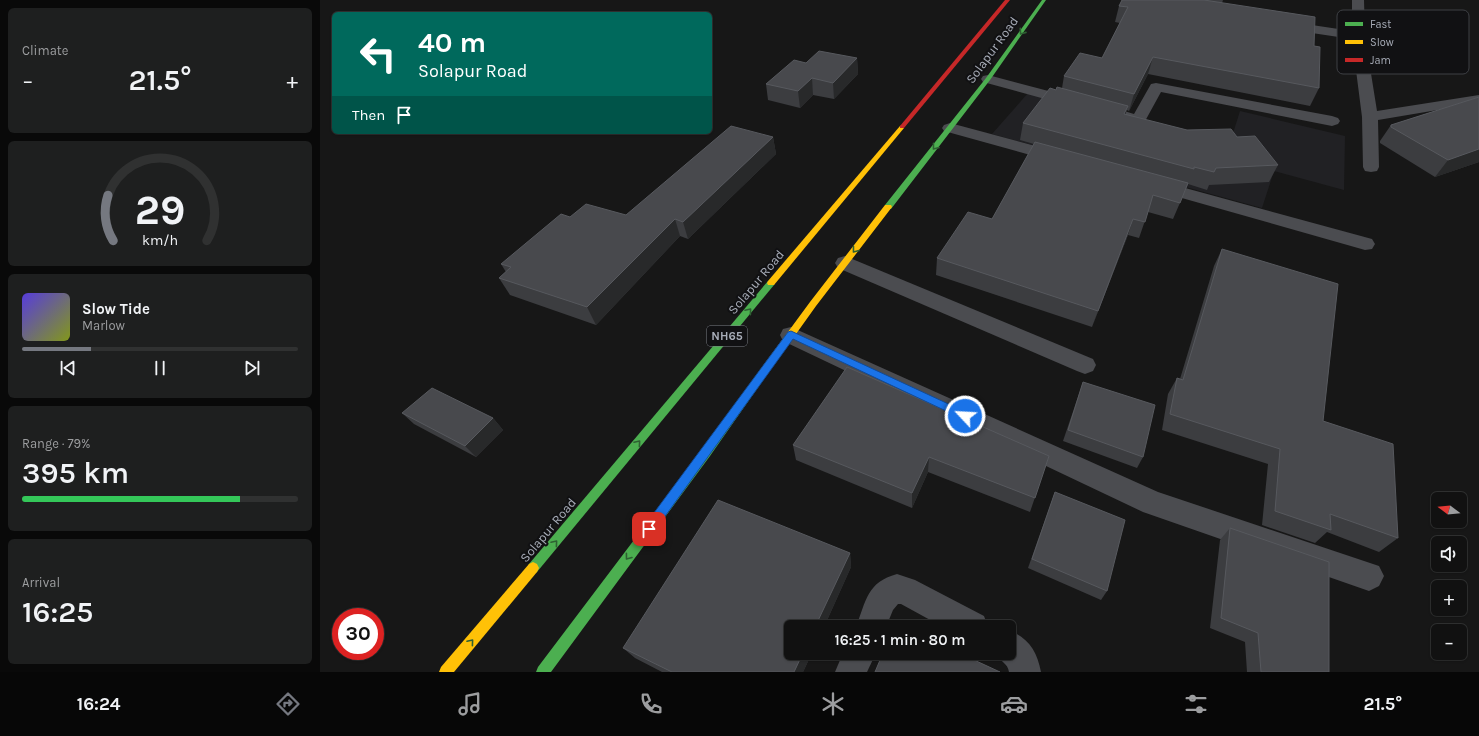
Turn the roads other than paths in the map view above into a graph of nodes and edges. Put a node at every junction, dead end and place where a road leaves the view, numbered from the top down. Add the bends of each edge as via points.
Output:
1 (1008, 0) edge
2 (1044, 0) edge
3 (1271, 22) edge
4 (1337, 33) edge
5 (1364, 74) edge
6 (988, 79) junction
7 (1479, 99) edge
8 (1086, 106) edge
9 (1101, 110) edge
10 (1370, 117) junction
11 (1332, 121) dead end
12 (950, 128) junction
13 (1073, 162) edge
14 (1371, 167) dead end
15 (1142, 182) edge
16 (1365, 244) dead end
17 (845, 263) junction
18 (791, 335) junction
19 (1085, 365) dead end
20 (1369, 576) dead end
21 (874, 620) edge
22 (960, 620) edge
23 (1016, 652) edge
24 (857, 660) edge
25 (548, 671) edge
26 (446, 672) edge
27 (852, 672) edge
28 (1025, 672) edge

26 -> 1 highway, Solapur Road / NH65
2 -> 6 highway, Solapur Road
3 - 4 street
5 - 10 street
6 - 8 street
6 - 12 highway, Solapur Road
7 - 10 street
9 - 11 street via 1138,120 1156,87
10 - 14 street
12 - 13 street
12 -> 17 highway, Solapur Road
15 - 16 street
17 - 18 highway, Solapur Road
17 - 19 street
18 - 20 street via 1153,503
18 -> 25 highway, Solapur Road
21 - 22 street via 885,594 897,588
23 - 28 street
24 - 27 street

